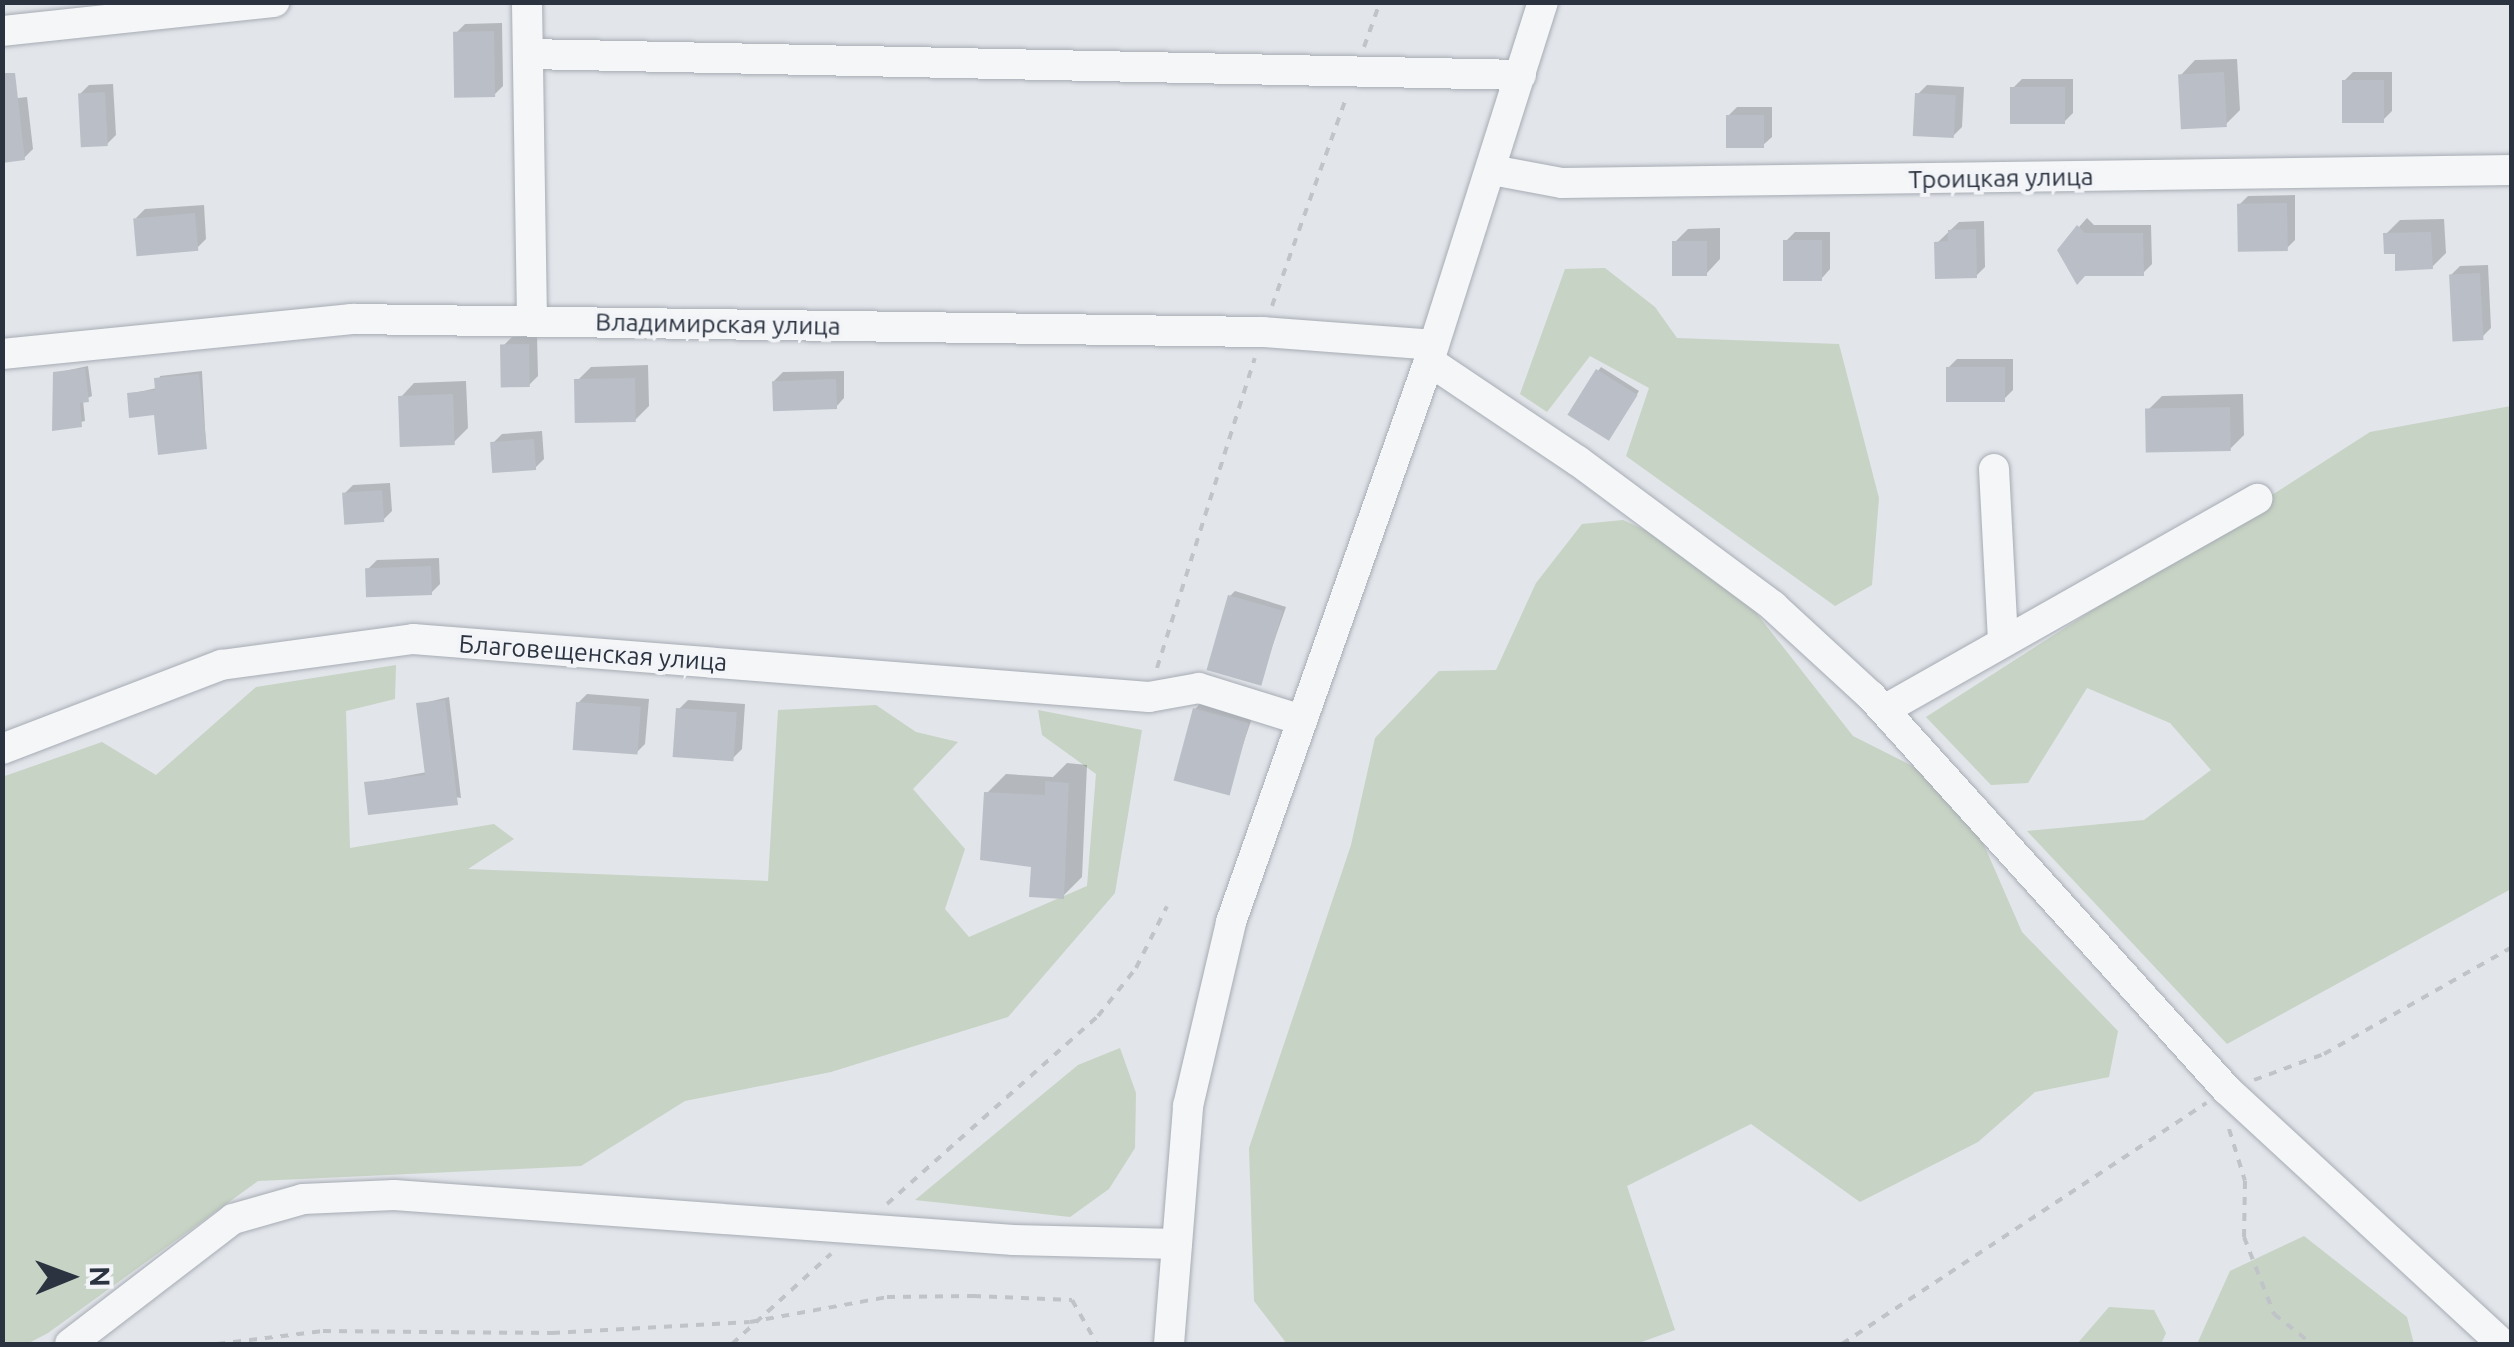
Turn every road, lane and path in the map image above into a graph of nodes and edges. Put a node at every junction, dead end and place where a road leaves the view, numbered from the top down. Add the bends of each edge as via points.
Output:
1 (274, 2) edge
2 (527, 2) edge
3 (1543, 2) edge
4 (2, 31) edge
5 (528, 54) junction
6 (1521, 75) junction
7 (1492, 170) junction
8 (2512, 170) edge
9 (532, 322) junction
10 (1431, 353) junction
11 (2, 354) edge
12 (1994, 469) dead end
13 (2257, 499) dead end
14 (2003, 642) junction
15 (1884, 710) junction
16 (1302, 720) junction
17 (2, 749) edge
18 (1166, 906) dead end
19 (2512, 947) edge
20 (2226, 1090) junction
21 (861, 1229) junction
22 (1177, 1244) junction
23 (750, 1322) junction
24 (70, 1344) edge
25 (217, 1344) edge
26 (732, 1344) edge
27 (1097, 1344) edge
28 (1169, 1344) edge
29 (1842, 1344) edge
30 (2312, 1344) edge
31 (2502, 1344) edge

1 - 4 street
2 - 5 street
3 - 6 street
5 - 6 street
5 - 9 street
6 - 7 street
7 - 8 street, Троицкая улица via 1562,183
7 - 10 street
9 - 10 street, Владимирская улица via 1263,332
9 - 11 street, Владимирская улица via 352,319
10 - 15 street via 1773,606
10 - 16 street
12 - 14 street
13 - 14 street
14 - 15 street
15 - 20 street
16 - 17 street, Благовещенская улица via 1200,688 1148,696 413,639 221,665
16 - 22 street via 1231,922 1188,1106
18 - 21 path via 1136,968 1098,1016
19 - 20 path via 2324,1054
20 - 29 path
20 - 30 path via 2244,1181 2244,1237 2274,1314
20 - 31 street
21 - 22 street
21 - 23 path
21 - 24 street via 394,1194 303,1200 233,1219
22 - 28 street
23 - 25 path via 552,1333 322,1332
23 - 26 path
23 - 27 path via 887,1298 1072,1300

